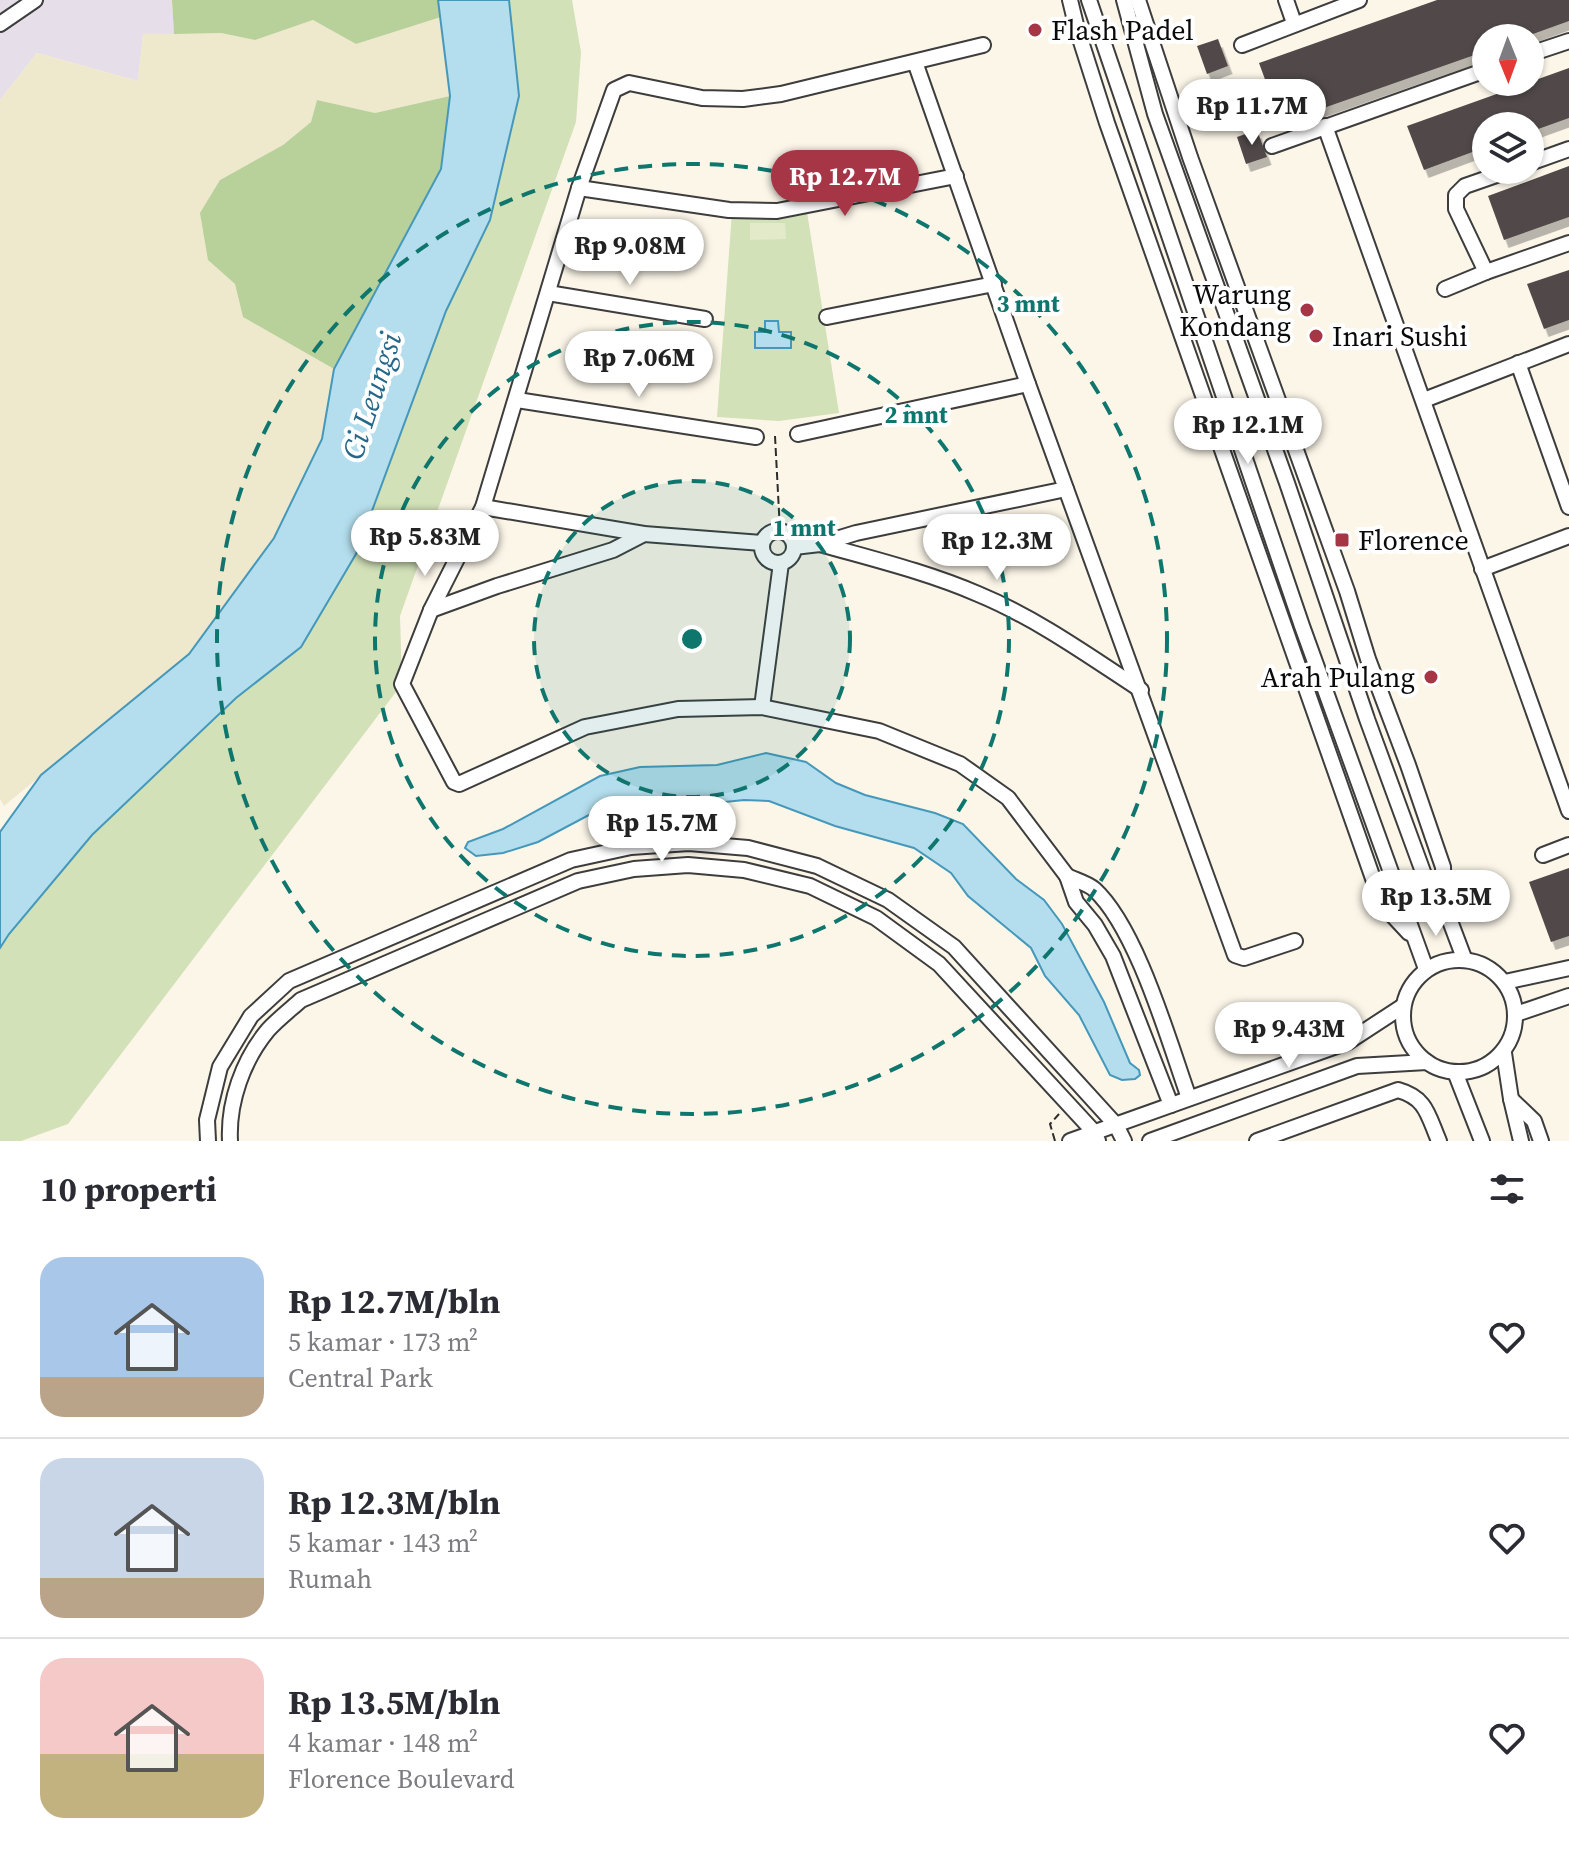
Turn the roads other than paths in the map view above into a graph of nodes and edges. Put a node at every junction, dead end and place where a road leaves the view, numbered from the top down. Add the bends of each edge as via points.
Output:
1 (35, 0) edge
2 (1070, 0) edge
3 (1089, 0) edge
4 (1124, 0) edge
5 (1138, 0) edge
6 (1286, 0) edge
7 (1359, 0) edge
8 (1294, 23) junction
9 (0, 24) edge
10 (1569, 41) edge
11 (983, 45) dead end
12 (1242, 45) dead end
13 (1544, 49) edge
14 (915, 62) junction
15 (1472, 75) edge
16 (1325, 126) junction
17 (1272, 146) dead end
18 (1569, 149) edge
19 (1544, 158) edge
20 (956, 176) junction
21 (1472, 184) edge
22 (579, 188) junction
23 (1569, 243) edge
24 (1486, 272) junction
25 (994, 284) junction
26 (1445, 289) dead end
27 (548, 293) junction
28 (827, 317) dead end
29 (705, 319) dead end
30 (1569, 344) edge
31 (1210, 356) junction
32 (1518, 363) junction
33 (1199, 380) junction
34 (1028, 384) junction
35 (1252, 384) junction
36 (517, 400) junction
37 (1278, 400) junction
38 (1424, 400) junction
39 (798, 434) dead end
40 (756, 437) road end
41 (1066, 489) junction
42 (483, 507) junction
43 (1569, 507) edge
44 (644, 534) junction
45 (1569, 536) edge
46 (762, 543) junction
47 (820, 544) junction
48 (794, 547) junction
49 (781, 563) junction
50 (1482, 569) junction
51 (431, 610) junction
52 (1368, 659) junction
53 (1356, 682) junction
54 (1141, 691) junction
55 (762, 707) junction
56 (1569, 811) edge
57 (1569, 845) edge
58 (1543, 855) dead end
59 (1067, 876) junction
60 (1444, 905) junction
61 (1414, 939) junction
62 (1295, 941) dead end
63 (1464, 958) junction
64 (1569, 968) edge
65 (1426, 969) junction
66 (1505, 982) junction
67 (1569, 996) edge
68 (1403, 1006) junction
69 (1516, 1014) junction
70 (1504, 1053) junction
71 (1427, 1062) junction
72 (1455, 1072) junction
73 (1189, 1098) junction
74 (1511, 1099) junction
75 (1171, 1105) junction
76 (1471, 1118) junction
77 (1116, 1125) junction
78 (1096, 1137) edge
79 (1156, 1138) edge
80 (1266, 1139) edge
81 (208, 1141) edge
82 (230, 1141) edge
83 (1070, 1141) edge
84 (1124, 1141) edge
85 (1439, 1141) edge
86 (1468, 1141) edge
87 (1482, 1141) edge
88 (1521, 1141) edge
89 (1541, 1141) edge

1 - 9 street
2 - 33 street via 1107,123
3 - 31 street
4 - 35 street via 1155,114
5 - 37 street
6 - 8 street
7 - 8 street
8 - 12 street
10 - 13 street
11 - 14 street
14 - 20 street
14 - 22 street via 743,99 702,98 621,84 614,90
15 - 16 street
16 - 17 street
16 - 38 street
18 - 19 street
20 - 22 street via 777,211 729,210
20 - 25 street
21 - 24 street via 1456,195 1460,218
22 - 27 street
23 - 24 street
24 - 26 street
25 - 28 street
25 - 34 street
27 - 29 street
27 - 36 street
30 - 32 street
31 - 33 street
31 - 61 street
32 - 38 street
32 - 43 street
33 - 61 street via 1382,904
34 - 39 street
34 - 41 street
35 - 37 street
35 - 53 street
36 - 40 street
36 - 42 street
37 - 52 street
38 - 50 street
41 - 47 street
41 - 54 street
42 - 44 street
42 - 51 street
44 - 46 street
44 - 51 street via 613,550
45 - 50 street
46 - 48 street via 780,531 790,536
46 - 49 street via 770,562
47 - 48 street
47 - 54 street via 981,595
48 - 49 street
49 - 55 street
50 - 56 street
51 - 55 street via 402,684 459,784 585,727 678,709
52 - 53 street
52 - 60 street via 1443,867
53 - 60 street via 1426,880
54 - 62 street via 1235,955 1244,958
55 - 59 street via 879,731 960,764 1008,798
57 - 58 street
59 - 73 street via 1093,888 1115,915 1134,950
59 - 75 street via 1076,902 1113,956
60 - 63 street
61 - 65 street
63 - 65 street
63 - 66 street via 1483,964
64 - 66 street
65 - 68 street
66 - 69 street
67 - 69 street
68 - 71 street via 1407,1037
68 - 73 street via 1348,1042
69 - 70 street
70 - 72 street via 1476,1070
70 - 74 street
71 - 72 street
71 - 79 street via 1357,1066
72 - 76 street
73 - 75 street
74 - 88 street
74 - 89 street via 1534,1121
75 - 77 street
76 - 86 street
76 - 87 street
77 - 78 street
77 - 81 street via 954,947 888,900 817,866 748,848 689,843 631,847 571,860 289,981 251,1016 220,1067 207,1120
77 - 84 street
78 - 82 street via 939,964 876,918 810,886 744,870 688,865 578,881 301,1000 268,1030 241,1074 229,1120
78 - 83 street
80 - 85 street via 1398,1090 1424,1105

